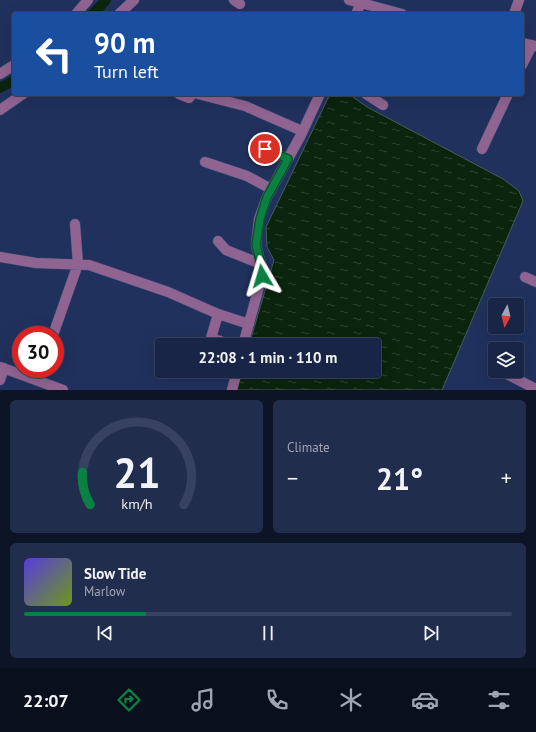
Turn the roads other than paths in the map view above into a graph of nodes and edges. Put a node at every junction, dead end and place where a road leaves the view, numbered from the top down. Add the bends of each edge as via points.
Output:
1 (88, 0) edge
2 (134, 0) edge
3 (350, 0) edge
4 (519, 0) edge
5 (361, 3) junction
6 (78, 12) edge
7 (122, 12) edge
8 (357, 12) edge
9 (395, 12) edge
10 (515, 12) edge
11 (530, 45) edge
12 (524, 60) edge
13 (12, 66) edge
14 (0, 74) edge
15 (19, 96) edge
16 (206, 96) edge
17 (319, 96) edge
18 (369, 96) edge
19 (507, 96) edge
20 (383, 105) dead end
21 (0, 110) edge
22 (302, 131) junction
23 (265, 149) dead end
24 (482, 149) dead end
25 (288, 159) junction
26 (205, 162) dead end
27 (271, 189) junction
28 (75, 224) dead end
29 (218, 240) dead end
30 (0, 257) edge
31 (78, 264) junction
32 (261, 264) junction
33 (525, 277) dead end
34 (536, 282) edge
35 (218, 314) junction
36 (248, 324) junction
37 (56, 326) edge
38 (211, 338) edge
39 (245, 338) edge
40 (2, 368) edge
41 (40, 378) edge
42 (235, 378) edge
43 (515, 378) edge
44 (0, 380) edge
45 (39, 381) junction
46 (536, 389) edge
47 (63, 390) edge
48 (232, 390) edge

1 - 6 street
2 - 7 street
3 - 5 street
4 - 10 street
5 - 8 street
5 - 9 street
11 - 12 street
13 - 14 street
15 - 21 street
16 - 22 street via 245,106
17 - 22 street
18 - 20 street
19 - 24 street
22 - 25 street
23 - 25 street
25 - 27 street
26 - 27 street via 247,176
27 - 32 street via 260,219 256,245
28 - 31 street
29 - 32 street via 226,250
30 - 31 street via 36,263
31 - 35 street via 88,264 168,292
31 - 37 street
32 - 36 street via 262,276
33 - 34 street
35 - 36 street
35 - 38 street
36 - 39 street
40 - 44 street
40 - 45 street
41 - 45 street
42 - 48 street
43 - 46 street
45 - 47 street

